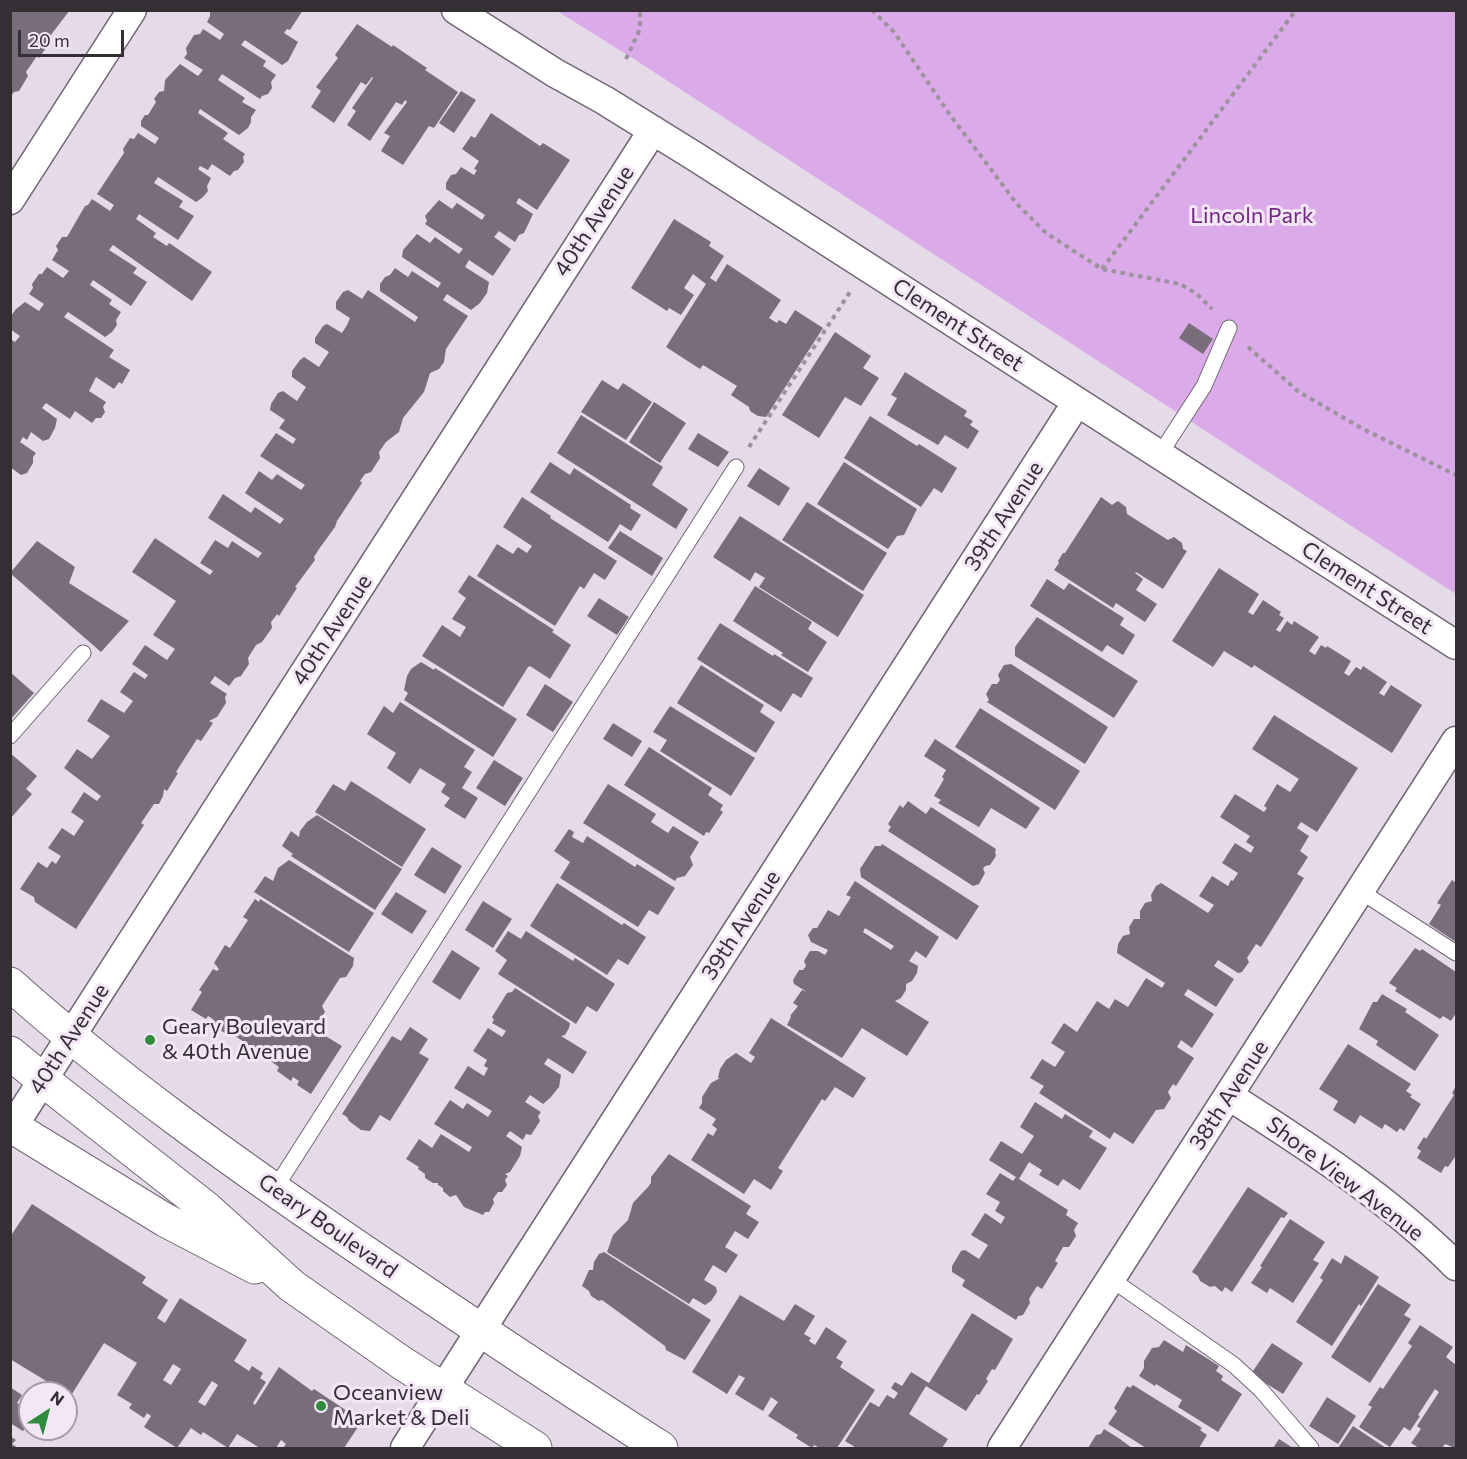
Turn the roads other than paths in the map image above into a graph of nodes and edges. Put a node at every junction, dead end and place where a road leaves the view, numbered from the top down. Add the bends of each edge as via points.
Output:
1 (132, 10) edge
2 (456, 10) edge
3 (653, 130) junction
4 (10, 200) edge
5 (1229, 328) road end
6 (1077, 402) junction
7 (1160, 454) junction
8 (736, 467) road end
9 (1456, 645) edge
10 (83, 653) dead end
11 (10, 736) edge
12 (1456, 741) edge
13 (1360, 891) junction
14 (1456, 953) edge
15 (10, 984) edge
16 (71, 1037) junction
17 (10, 1053) edge
18 (43, 1080) junction
19 (1229, 1096) junction
20 (12, 1129) edge
21 (274, 1190) junction
22 (1456, 1266) edge
23 (1111, 1280) junction
24 (292, 1286) junction
25 (480, 1331) junction
26 (443, 1389) junction
27 (405, 1449) edge
28 (535, 1449) edge
29 (661, 1449) edge
30 (1002, 1449) edge
31 (1311, 1449) edge

1 - 4 street
2 - 3 street, Clement Street
3 - 6 street, Clement Street
3 - 16 street, 40th Avenue
5 - 7 lane via 1204,386
6 - 7 street, Clement Street
6 - 25 street, 39th Avenue
7 - 9 street, Clement Street
8 - 21 lane
10 - 11 lane
12 - 13 street, 38th Avenue
13 - 14 lane
13 - 19 street, 38th Avenue
15 - 16 main road, Geary Boulevard
16 - 18 street, 40th Avenue
16 - 21 main road, Geary Boulevard
17 - 18 main road
18 - 20 street, 40th Avenue
18 - 24 main road via 206,1208
19 - 22 street, Shore View Avenue via 1365,1188
19 - 23 street, 38th Avenue
20 - 24 main road via 155,1215
21 - 25 main road, Geary Boulevard
23 - 30 street, 38th Avenue
23 - 31 lane via 1234,1365 1261,1390
24 - 26 main road
25 - 26 street, 39th Avenue
25 - 29 main road, Geary Boulevard
26 - 27 street, 39th Avenue
26 - 28 main road

